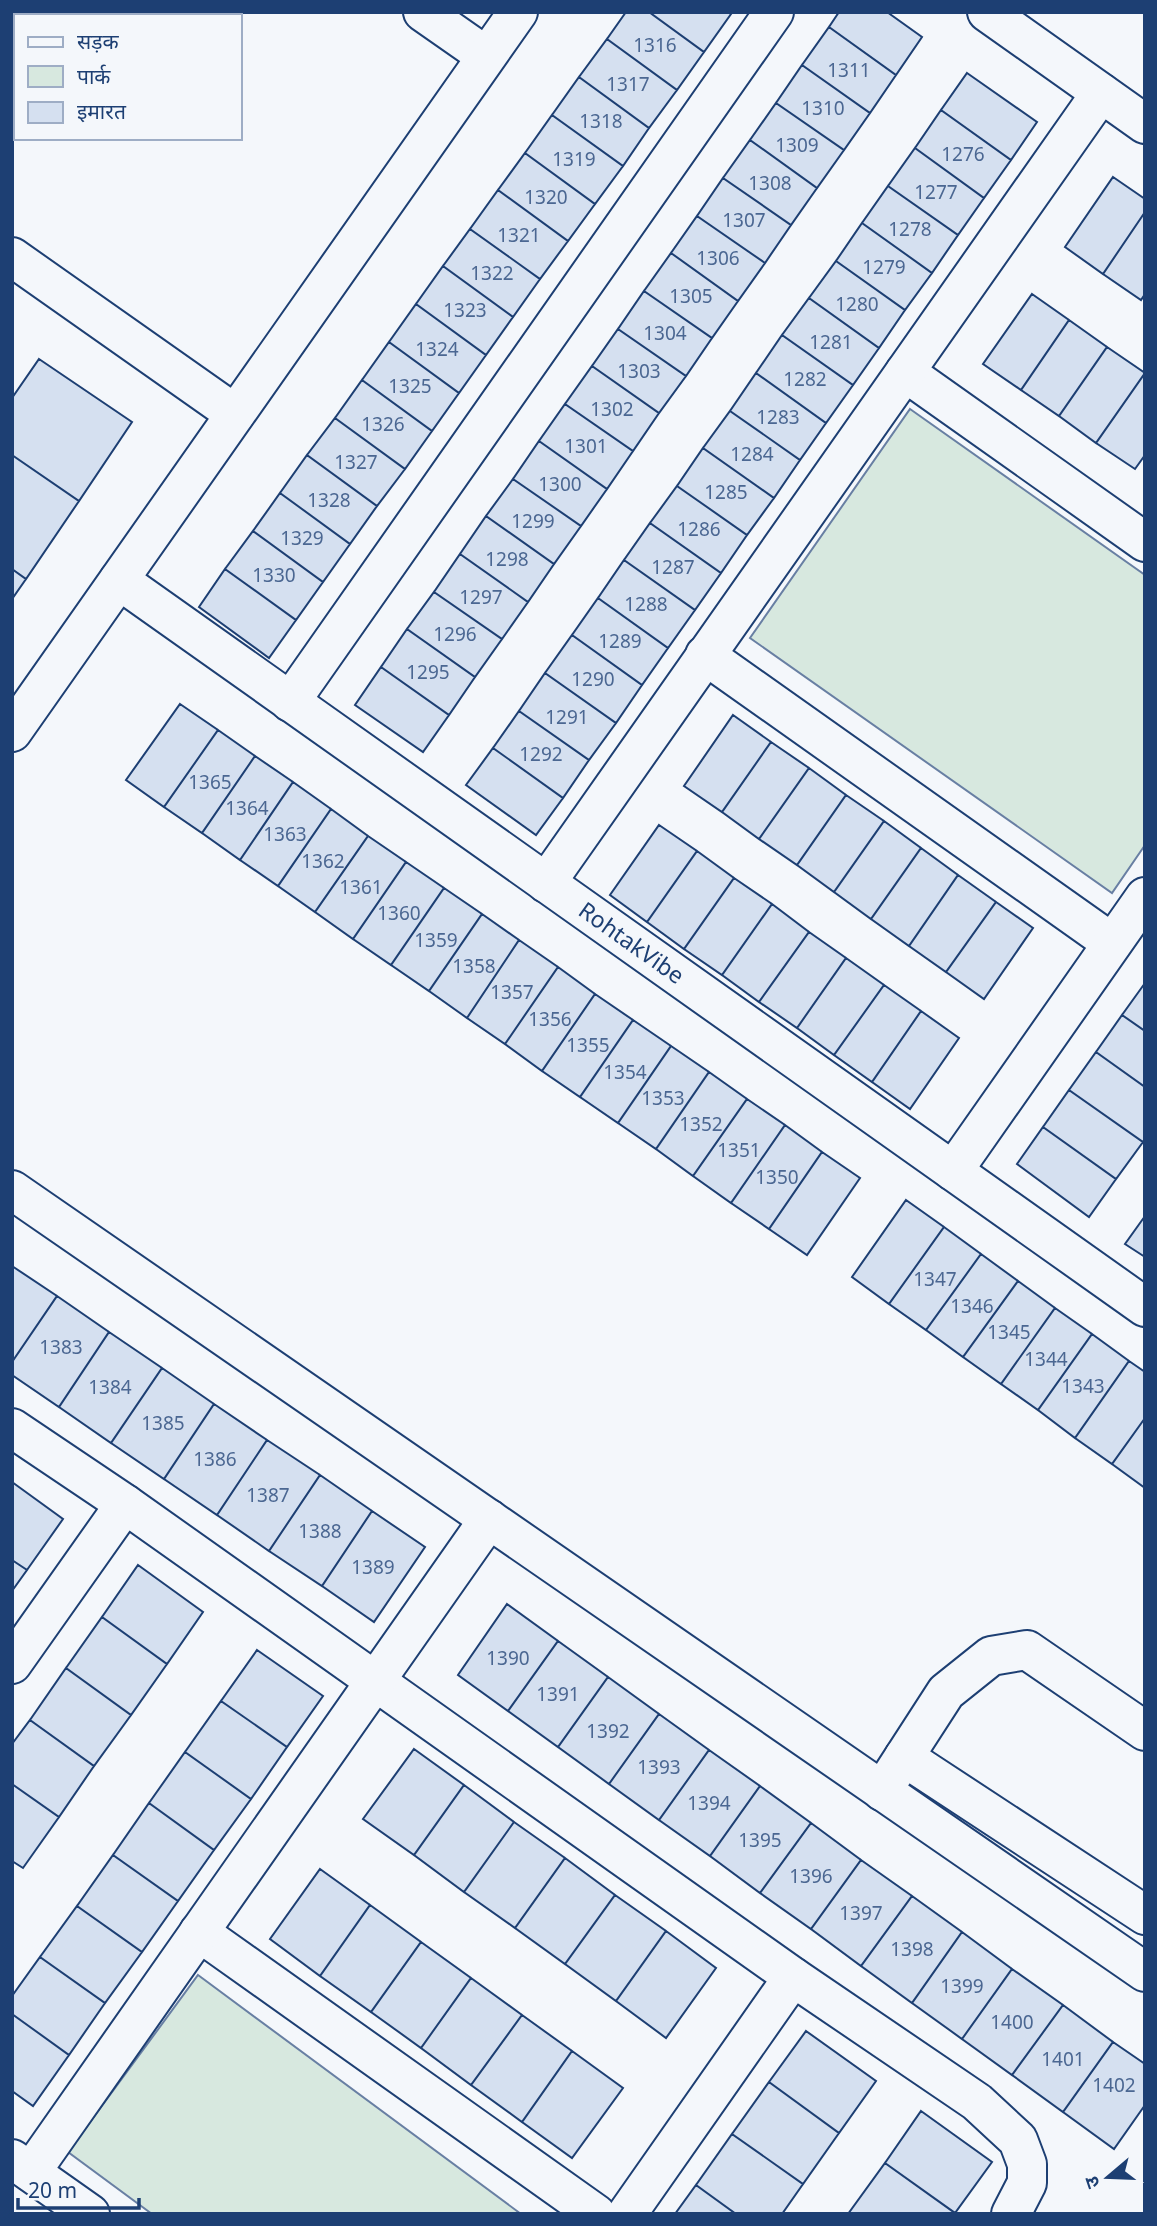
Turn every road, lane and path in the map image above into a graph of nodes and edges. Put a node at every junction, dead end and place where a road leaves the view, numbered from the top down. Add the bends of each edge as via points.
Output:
1 (423, 12) edge
2 (518, 12) edge
3 (774, 12) edge
4 (987, 12) edge
5 (486, 56) junction
6 (1101, 93) junction
7 (1145, 124) edge
8 (12, 257) edge
9 (905, 372) junction
10 (235, 414) junction
11 (1145, 542) edge
12 (119, 580) junction
13 (705, 655) junction
14 (290, 702) junction
15 (12, 733) edge
16 (547, 883) junction
17 (1145, 897) edge
18 (1112, 943) junction
19 (953, 1171) junction
20 (12, 1189) edge
21 (1145, 1307) edge
22 (12, 1428) edge
23 (125, 1504) junction
24 (488, 1518) junction
25 (12, 1664) edge
26 (375, 1681) junction
27 (1145, 1731) edge
28 (904, 1757) junction
29 (882, 1791) junction
30 (1143, 1910) edge
31 (199, 1932) junction
32 (1145, 1972) edge
33 (793, 1978) junction
34 (21, 2165) edge
35 (90, 2214) edge
36 (596, 2214) edge
37 (627, 2214) edge
38 (1012, 2214) edge

1 - 5 street
2 - 5 street
3 - 14 street
4 - 6 street
5 - 10 street
6 - 7 street
6 - 9 street
8 - 10 street
9 - 11 street
9 - 13 street
10 - 12 street
12 - 14 street, RohtakVibe
12 - 15 street
13 - 16 street
13 - 18 street
14 - 16 street, RohtakVibe
16 - 19 street, RohtakVibe
17 - 18 street
18 - 19 street
19 - 21 street, RohtakVibe
20 - 24 street
22 - 23 street
23 - 25 street
23 - 26 street
24 - 26 street
24 - 29 street
26 - 31 street
26 - 33 street
27 - 28 street via 1027,1650 992,1656 946,1692
28 - 29 street
28 - 30 street
29 - 32 street
31 - 34 street
31 - 36 street
33 - 37 street
33 - 38 street via 978,2102 1018,2140 1027,2164 1027,2183
34 - 35 street

